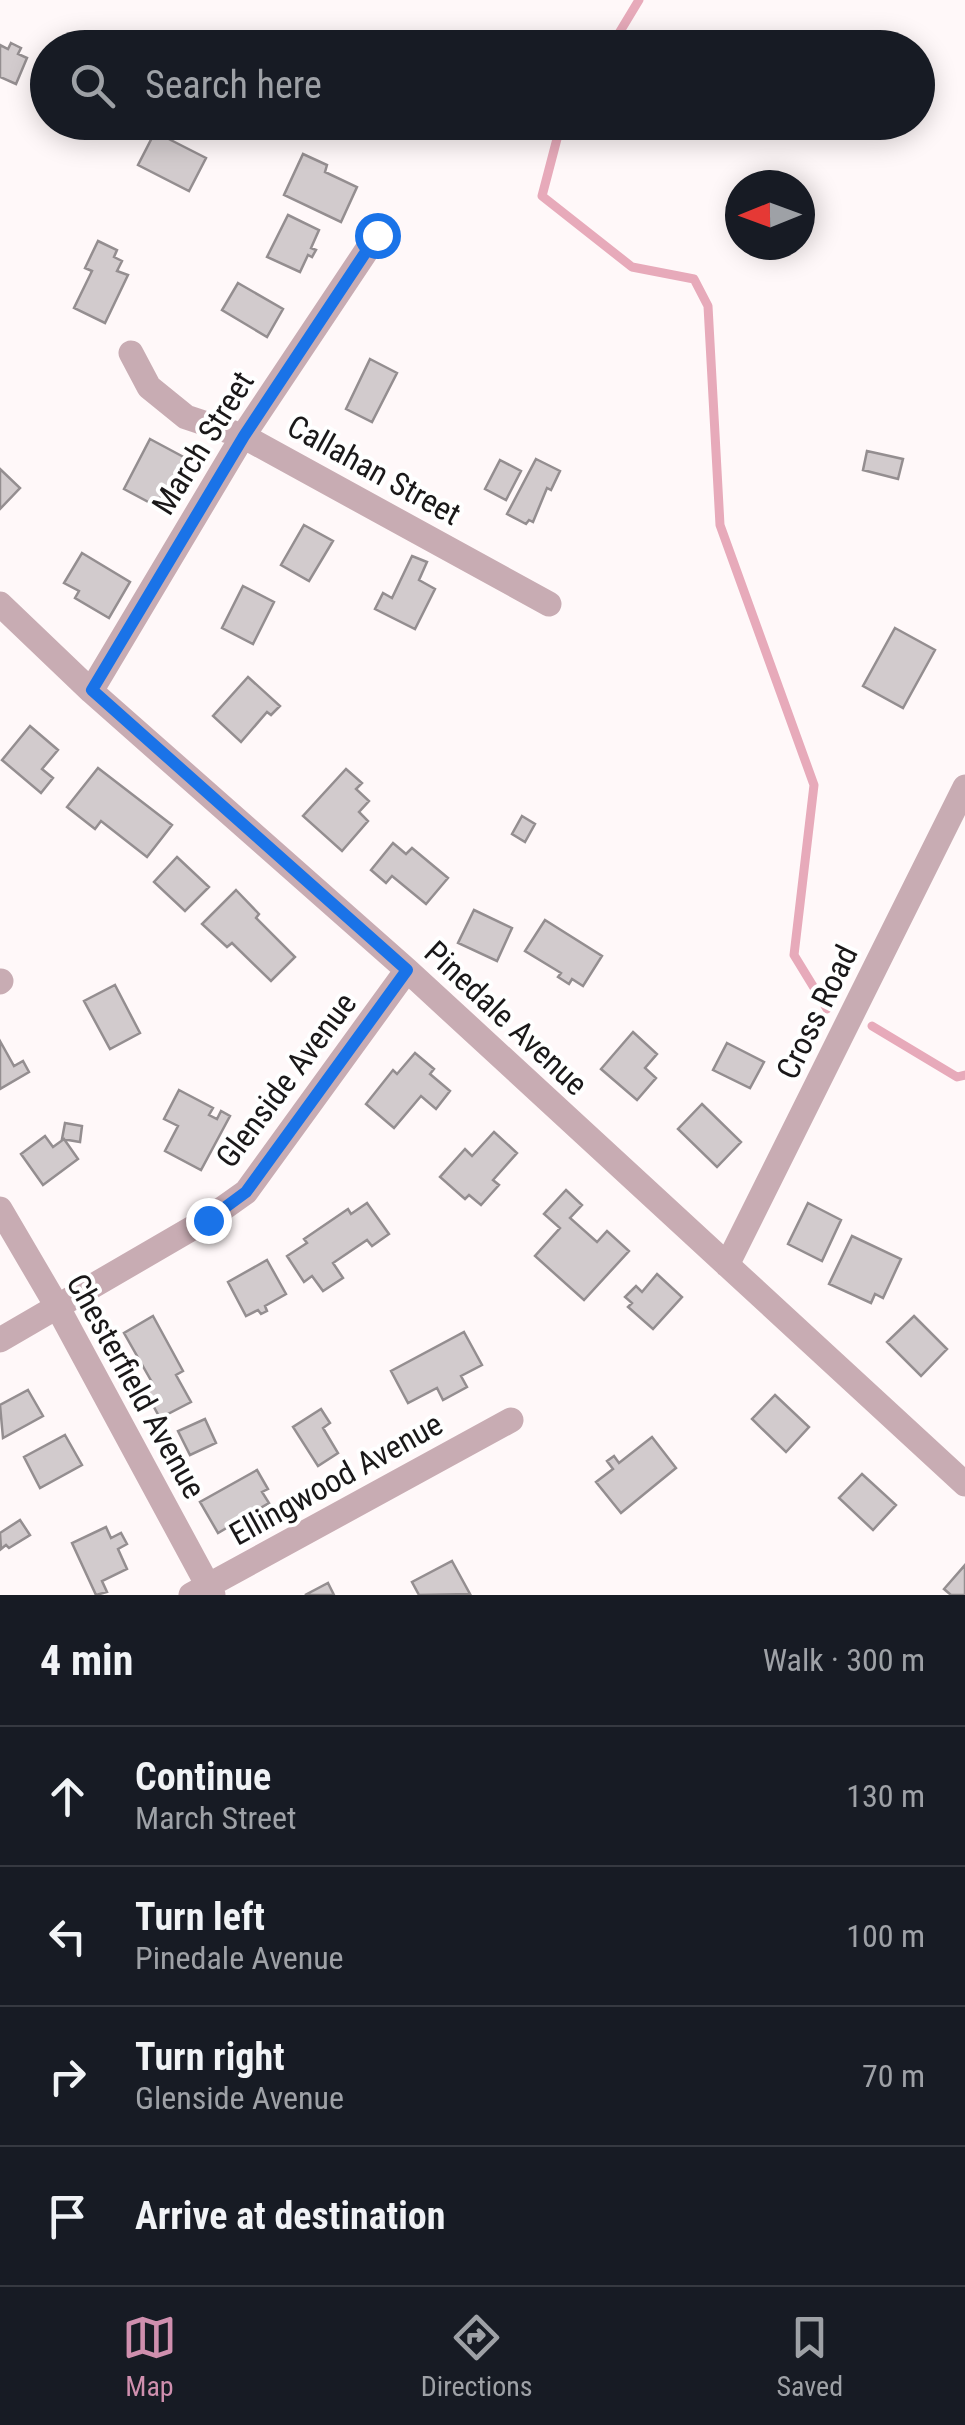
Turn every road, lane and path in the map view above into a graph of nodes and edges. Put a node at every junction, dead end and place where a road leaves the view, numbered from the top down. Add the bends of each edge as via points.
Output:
1 (377, 235) dead end
2 (131, 353) dead end
3 (244, 436) junction
4 (0, 604) edge
5 (549, 604) dead end
6 (92, 690) junction
7 (964, 793) edge
8 (407, 970) junction
9 (0, 1208) edge
10 (727, 1265) junction
11 (58, 1308) junction
12 (0, 1340) edge
13 (512, 1420) dead end
14 (965, 1484) edge
15 (204, 1592) edge

1 - 3 street, March Street
2 - 3 street, Callahan Street via 149,387 186,416
3 - 5 street, Callahan Street
3 - 6 street, March Street
4 - 6 street, Pinedale Avenue
6 - 8 street, Pinedale Avenue
7 - 10 street, Cross Road
8 - 10 street, Pinedale Avenue
8 - 11 street, Glenside Avenue via 246,1192
9 - 11 street, Chesterfield Avenue
10 - 14 street, Pinedale Avenue
11 - 12 street, Glenside Avenue
11 - 15 street, Chesterfield Avenue
13 - 15 street, Ellingwood Avenue

